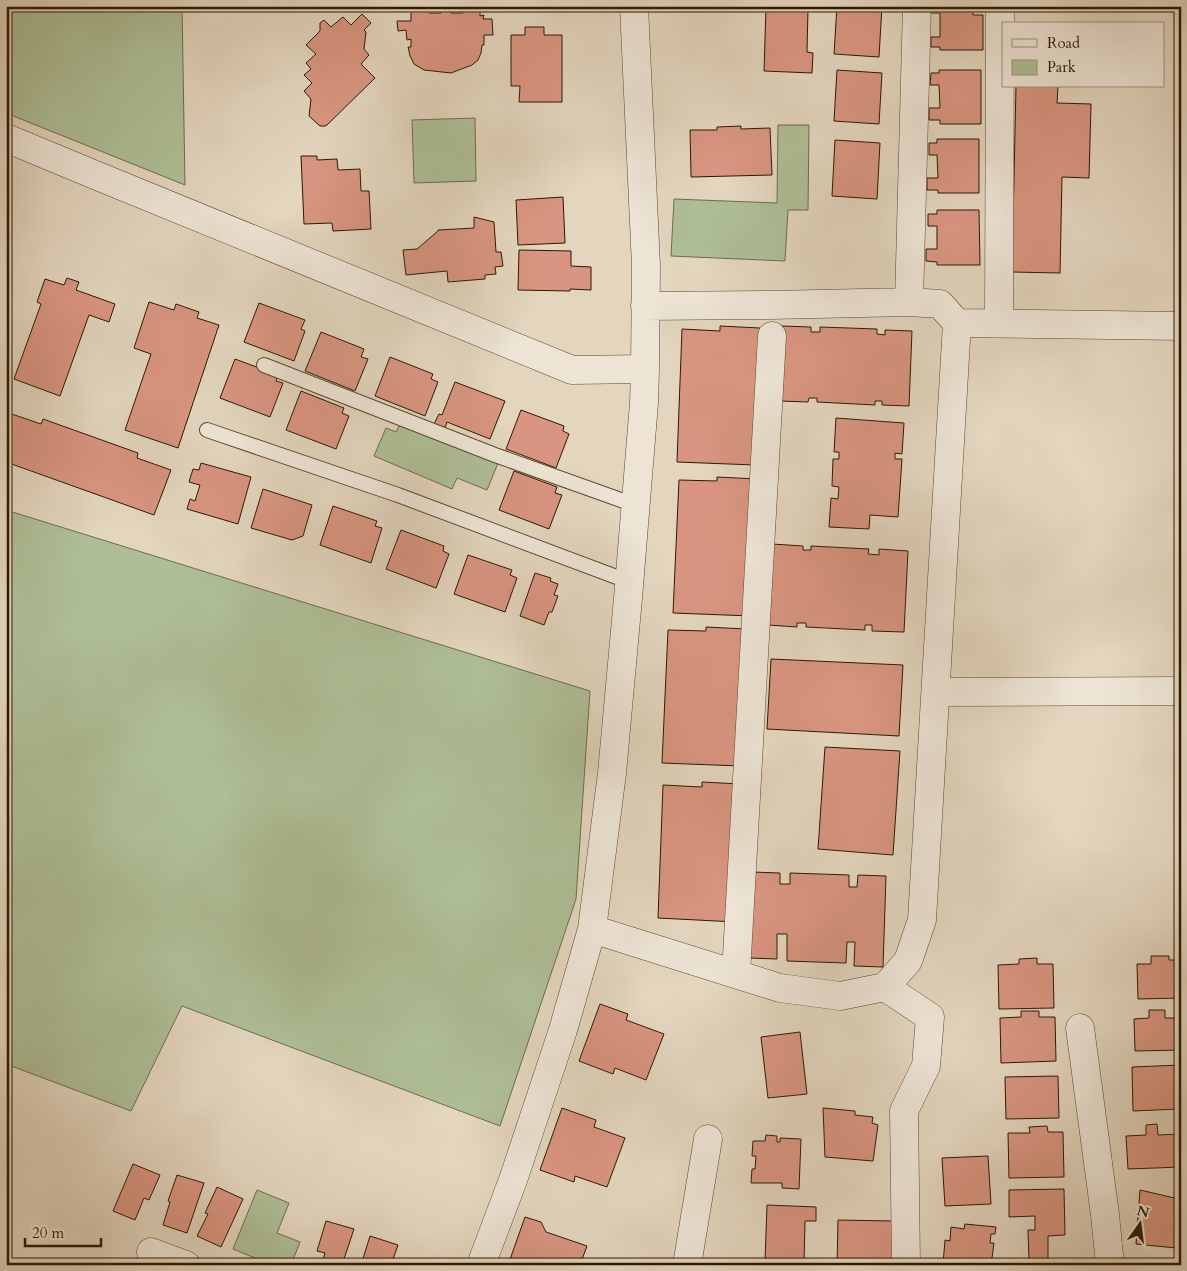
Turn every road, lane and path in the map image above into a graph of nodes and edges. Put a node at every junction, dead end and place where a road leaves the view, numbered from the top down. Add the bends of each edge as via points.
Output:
1 (634, 6) edge
2 (917, 6) edge
3 (1000, 15) dead end
4 (6, 138) edge
5 (909, 302) junction
6 (645, 306) junction
7 (957, 323) junction
8 (999, 323) junction
9 (1181, 326) edge
10 (772, 336) dead end
11 (264, 365) dead end
12 (645, 369) junction
13 (207, 430) dead end
14 (635, 505) junction
15 (630, 582) junction
16 (936, 692) junction
17 (1181, 692) edge
18 (592, 929) junction
19 (736, 974) junction
20 (884, 986) junction
21 (1080, 1028) dead end
22 (708, 1139) dead end
23 (151, 1252) dead end
24 (686, 1263) edge
25 (186, 1265) edge
26 (481, 1265) edge
27 (906, 1265) edge
28 (1110, 1265) edge

1 - 6 street
2 - 5 street
3 - 8 street
4 - 12 street via 572,370
5 - 6 street
5 - 7 street via 940,304
6 - 12 street
7 - 8 street
7 - 16 street
8 - 9 street
10 - 19 street
11 - 14 lane via 495,455
12 - 14 street
13 - 15 lane via 398,495
14 - 15 street
15 - 18 street via 612,773
16 - 17 street
16 - 20 street via 922,920 908,961
18 - 19 street
18 - 26 street via 554,1058
19 - 20 street via 780,988 840,996
20 - 27 street via 930,1016 926,1066 904,1112
21 - 28 street
22 - 24 street
23 - 25 street

